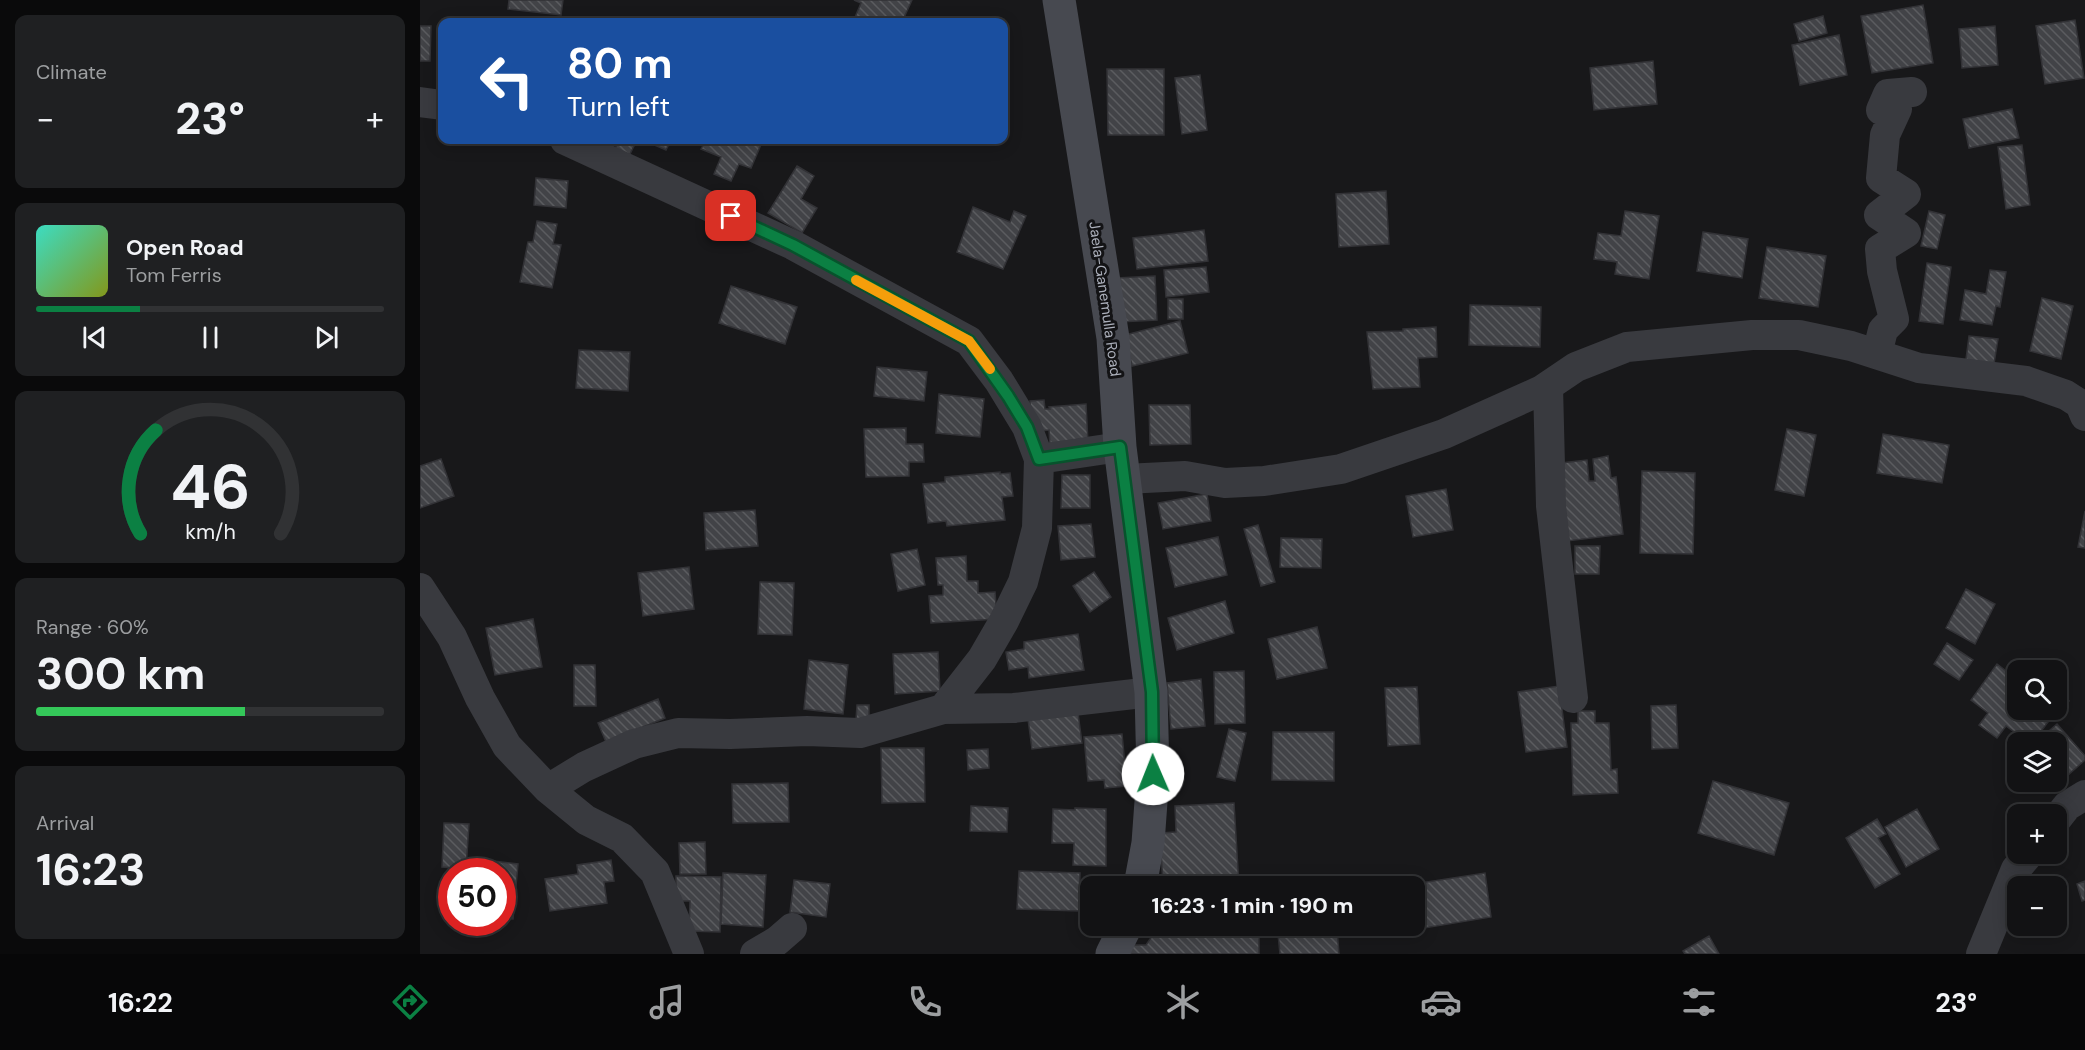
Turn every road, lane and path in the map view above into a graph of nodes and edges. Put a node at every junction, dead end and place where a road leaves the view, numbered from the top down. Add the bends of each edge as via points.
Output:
1 (1059, 0) edge
2 (1912, 92) dead end
3 (420, 102) edge
4 (438, 104) edge
5 (575, 144) edge
6 (1877, 354) junction
7 (1548, 386) junction
8 (2083, 407) edge
9 (1120, 447) junction
10 (1039, 459) junction
11 (1125, 479) junction
12 (420, 588) edge
13 (1152, 692) junction
14 (1573, 698) dead end
15 (943, 709) junction
16 (548, 789) junction
17 (2085, 795) edge
18 (2067, 806) edge
19 (2020, 864) edge
20 (1142, 876) edge
21 (792, 928) dead end
22 (1120, 936) edge
23 (688, 954) edge
24 (755, 954) edge
25 (1112, 954) edge
26 (1981, 954) edge

1 - 9 main road, Jaela-Ganemulla Road via 1113,338
2 - 6 street via 1888,94 1881,110 1898,109 1885,135 1881,178 1906,194 1879,215 1906,233 1880,249 1894,319 1883,330
3 - 4 street
5 - 10 street via 793,245 969,341 1027,427
6 - 7 street via 1799,335 1752,335 1627,347 1576,367
6 - 8 street via 1919,368 2026,381 2066,395
7 - 11 street via 1444,434 1341,470 1225,483 1185,476
7 - 14 street via 1551,506
9 - 10 street
9 - 11 main road, Jaela-Ganemulla Road
10 - 15 street via 1037,528 1023,582 982,659
11 - 13 main road, Jaela-Ganemulla Road
12 - 16 street via 452,638 507,746
13 - 15 street via 1014,708
13 - 20 main road, Jaela-Ganemulla Road via 1153,774
15 - 16 street via 860,733 678,733 634,744
16 - 23 street via 586,820 622,838 655,872
17 - 18 street
19 - 26 street
21 - 24 street
22 - 25 main road

